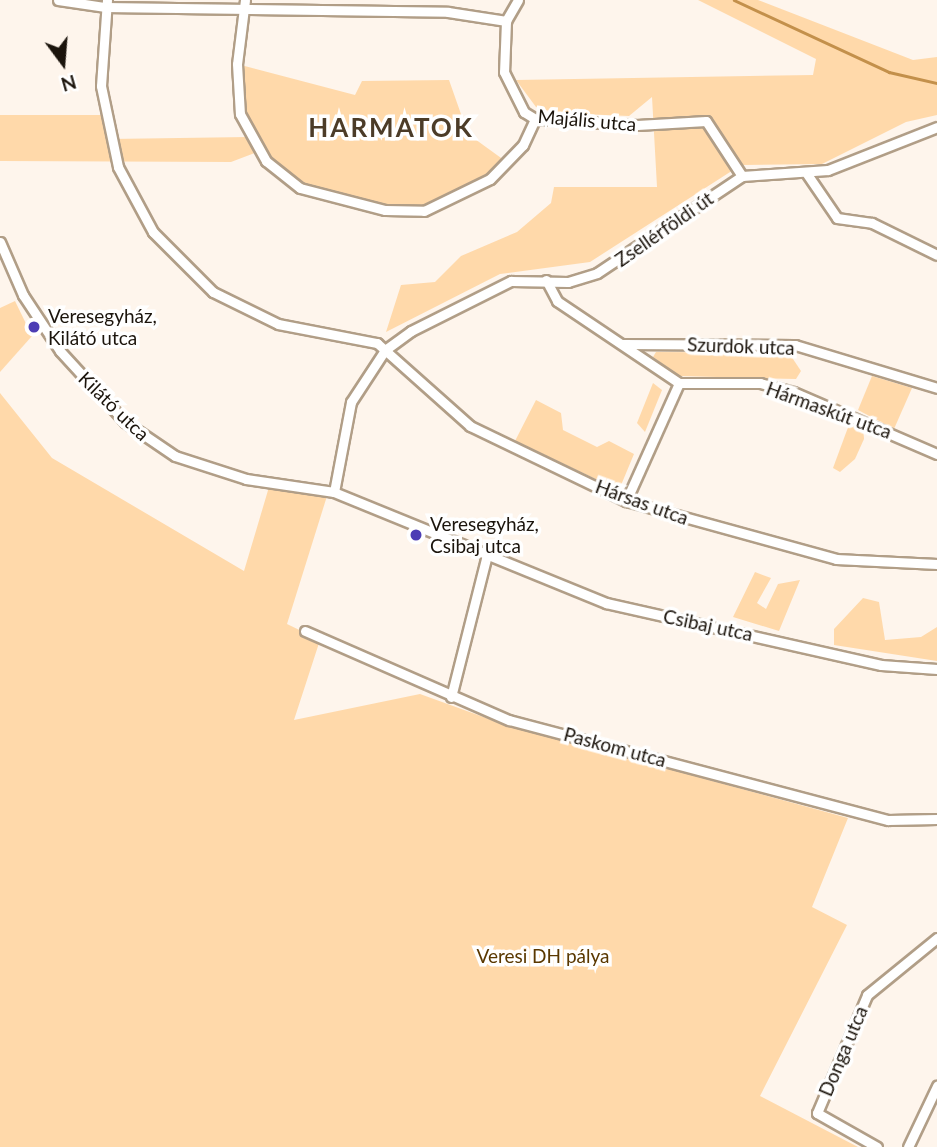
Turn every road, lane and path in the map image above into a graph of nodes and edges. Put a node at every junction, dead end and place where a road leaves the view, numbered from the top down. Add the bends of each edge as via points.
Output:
1 (58, 0) edge
2 (518, 0) edge
3 (106, 4) edge
4 (243, 4) edge
5 (506, 21) junction
6 (535, 119) junction
7 (937, 127) edge
8 (807, 174) junction
9 (742, 176) junction
10 (0, 242) edge
11 (937, 255) edge
12 (546, 280) junction
13 (623, 344) junction
14 (385, 350) junction
15 (679, 383) junction
16 (937, 388) edge
17 (937, 454) edge
18 (334, 492) junction
19 (626, 501) junction
20 (488, 551) junction
21 (937, 564) edge
22 (305, 631) dead end
23 (937, 669) edge
24 (452, 696) junction
25 (937, 819) edge
26 (937, 938) edge
27 (937, 1086) edge
28 (877, 1147) edge
29 (908, 1147) edge

1 - 3 street
2 - 5 street
3 - 4 street
3 - 14 street via 101,86 110,139 153,232 213,292 247,313
4 - 5 street via 448,12
4 - 6 street via 240,114 266,162 300,188 385,210 424,211 490,179 523,145
5 - 6 street, Majális utca via 509,90
6 - 9 street, Majális utca via 706,121
7 - 8 street
8 - 9 street
8 - 11 street via 837,218 872,223
9 - 12 street, Zsellérföldi út via 625,259 568,282
10 - 18 street, Kilátó utca via 23,295 60,351 152,443 228,475
12 - 13 street via 557,300
12 - 14 street, Zsellérföldi út via 511,281
13 - 15 street
13 - 16 street, Szurdok utca via 795,345
14 - 18 street, Zsellérföldi út via 351,402
14 - 19 street, Hársas utca via 470,426
15 - 17 street, Hármaskút utca via 760,383 793,392
15 - 19 street
18 - 20 street, Csibaj utca
19 - 21 street, Hársas utca via 836,559
20 - 23 street, Csibaj utca via 606,603 881,665
20 - 24 street
22 - 24 street, Paskom utca
24 - 25 street, Paskom utca via 509,720 888,820
26 - 28 street, Donga utca via 867,995 817,1113
27 - 29 street

